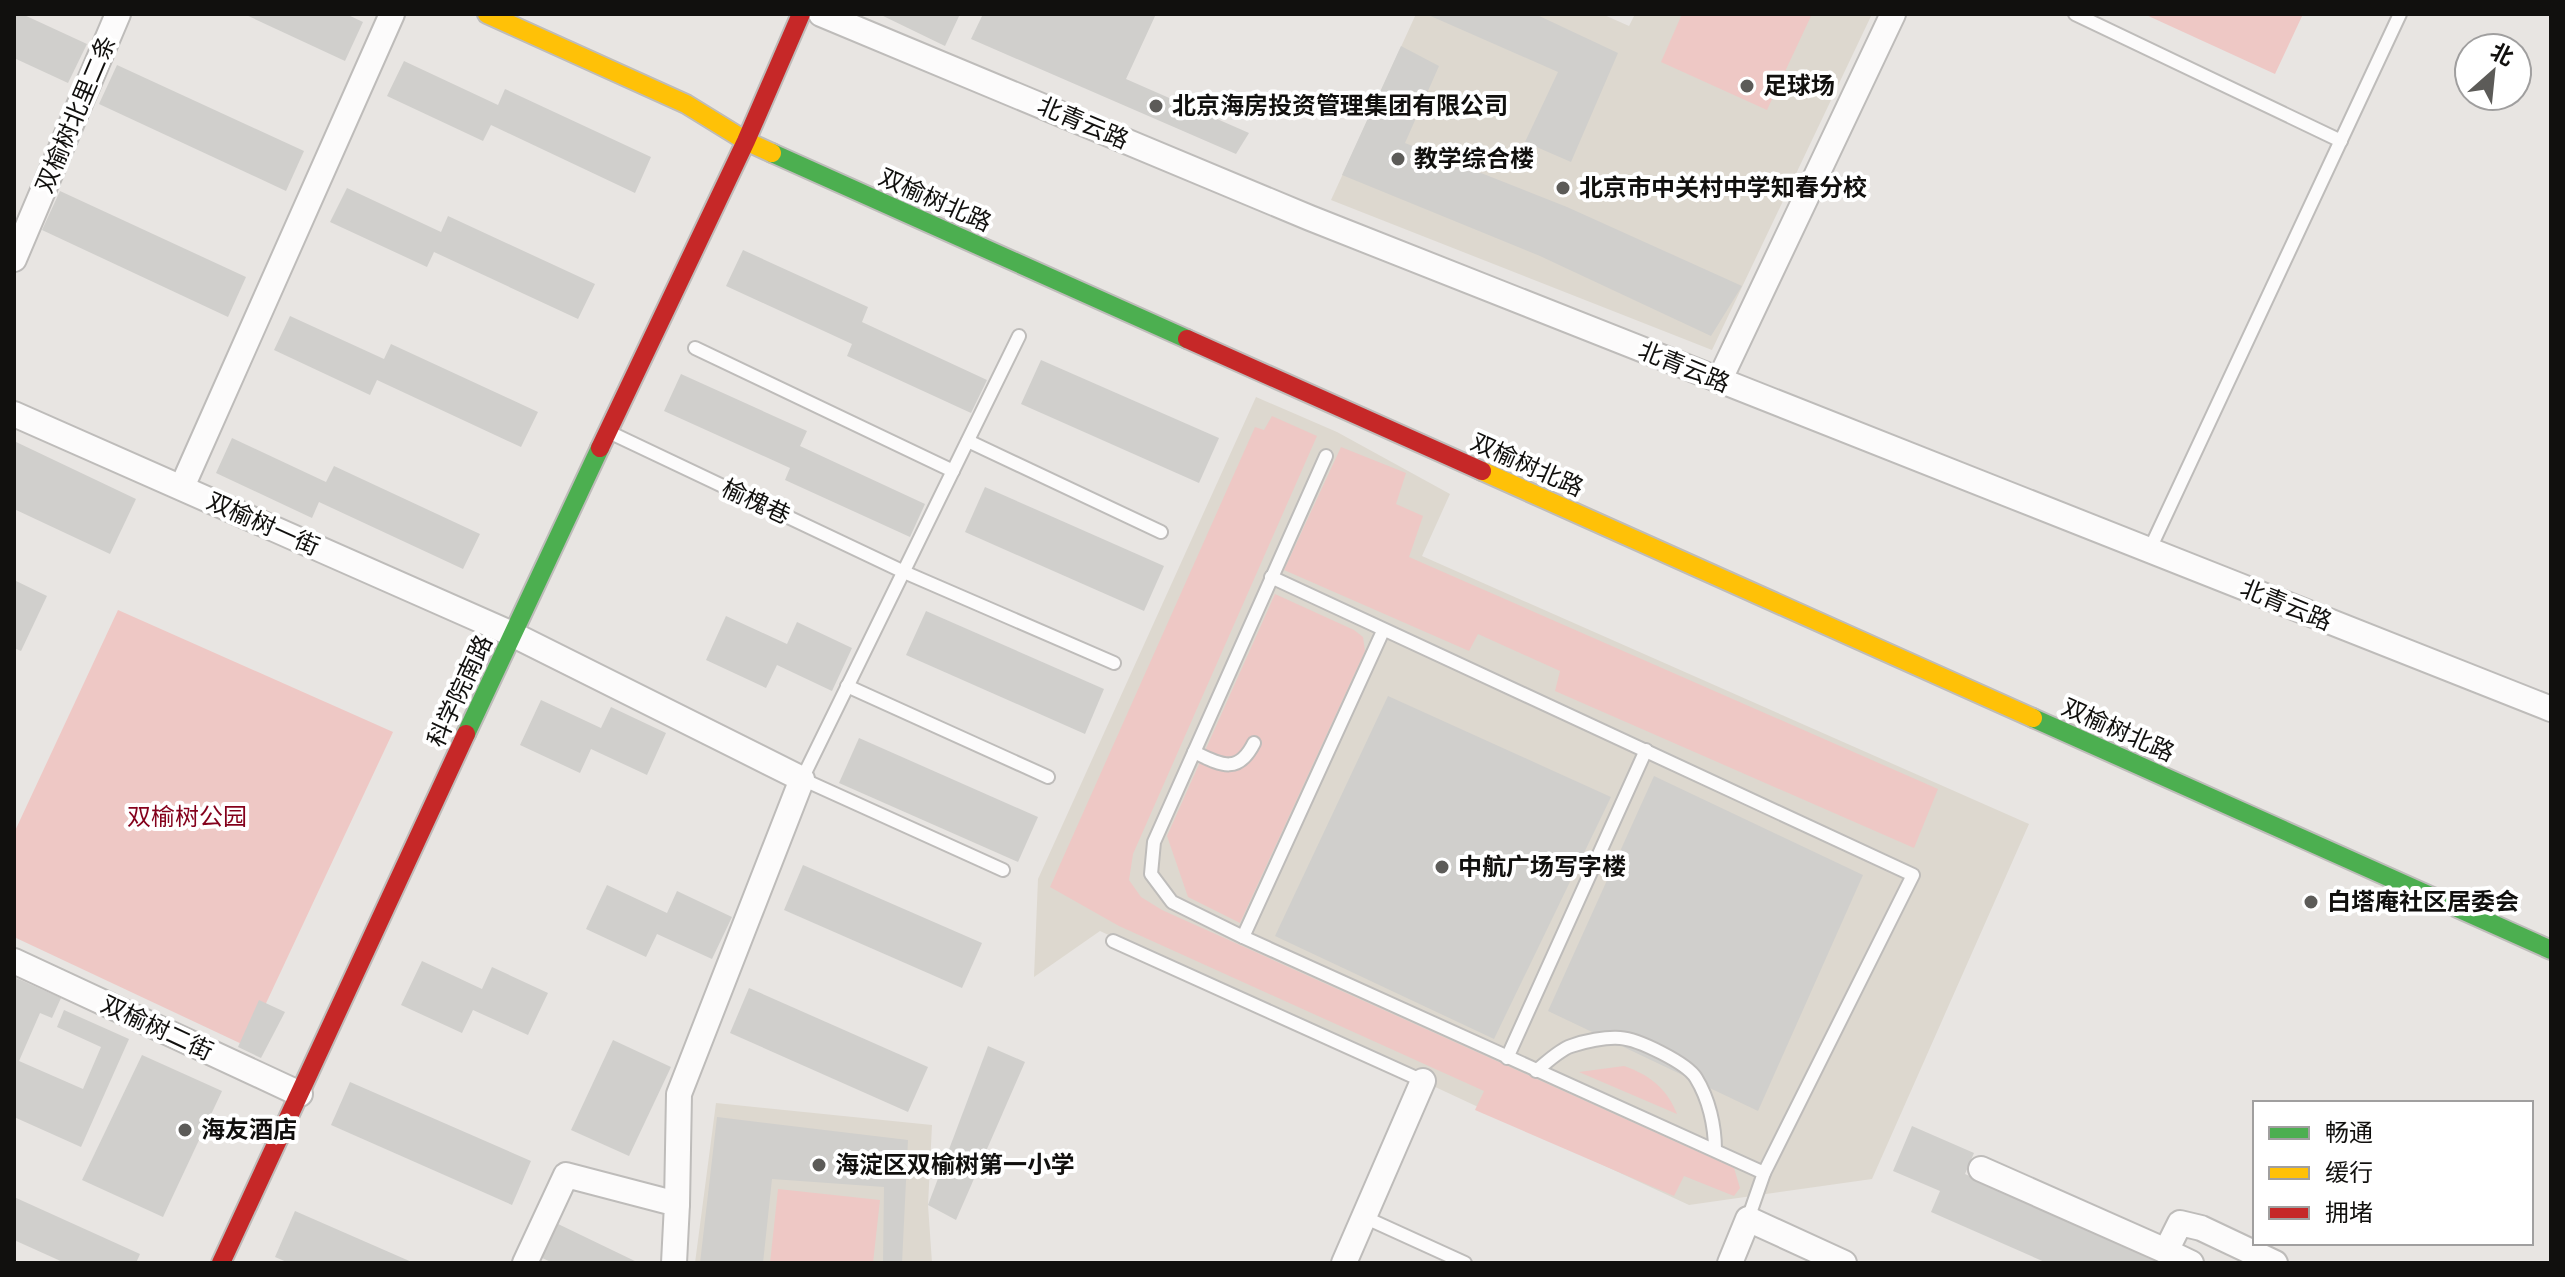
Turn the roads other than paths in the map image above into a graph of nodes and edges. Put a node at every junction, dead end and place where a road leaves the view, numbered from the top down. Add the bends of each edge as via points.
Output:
1 (118, 14) edge
2 (392, 14) edge
3 (487, 14) edge
4 (801, 14) edge
5 (821, 14) edge
6 (1893, 14) edge
7 (2075, 14) edge
8 (2400, 14) edge
9 (749, 86) dead end
10 (746, 141) junction
11 (2341, 141) junction
12 (14, 259) edge
13 (1019, 336) dead end
14 (695, 348) dead end
15 (1719, 381) junction
16 (14, 414) edge
17 (608, 432) junction
18 (968, 441) junction
19 (1326, 456) dead end
20 (953, 471) junction
21 (182, 487) junction
22 (1161, 532) dead end
23 (2149, 551) junction
24 (904, 572) junction
25 (1271, 577) junction
26 (1383, 631) junction
27 (512, 634) junction
28 (1114, 663) dead end
29 (847, 686) junction
30 (2551, 709) edge
31 (1254, 743) dead end
32 (1646, 750) junction
33 (1194, 752) junction
34 (1048, 777) dead end
35 (802, 779) junction
36 (1003, 870) dead end
37 (1243, 937) junction
38 (1113, 941) dead end
39 (2551, 950) edge
40 (14, 961) edge
41 (1507, 1058) junction
42 (1536, 1071) junction
43 (1423, 1081) joint
44 (300, 1094) junction
45 (1715, 1150) junction
46 (1981, 1169) dead end
47 (1764, 1173) junction
48 (677, 1204) junction
49 (1364, 1217) junction
50 (1748, 1219) junction
51 (2166, 1251) junction
52 (221, 1263) edge
53 (525, 1263) edge
54 (674, 1263) edge
55 (1344, 1263) edge
56 (1465, 1263) edge
57 (1730, 1263) edge
58 (1844, 1263) edge
59 (2191, 1263) edge
60 (2275, 1263) edge

1 - 12 street, 双榆树北里二条
2 - 21 street
3 - 10 street, 双榆树北路 via 686,104
4 - 10 street, 科学院南路
5 - 15 street, 北青云路 via 1324,224
6 - 15 street
7 - 11 lane
8 - 11 lane
9 - 10 street, 科学院南路
10 - 17 street, 科学院南路
10 - 39 street, 双榆树北路
11 - 23 lane
13 - 18 lane
14 - 20 lane
15 - 23 street, 北青云路
16 - 21 street, 双榆树一街
17 - 24 lane, 榆槐巷
17 - 27 street, 科学院南路
18 - 20 lane
18 - 22 lane
19 - 25 lane
20 - 24 lane
21 - 27 street, 双榆树一街
23 - 30 street, 北青云路
24 - 28 lane, 榆槐巷
24 - 29 lane
25 - 26 lane
25 - 33 lane
26 - 32 lane
26 - 37 lane
27 - 35 street, 双榆树一街
27 - 44 street, 科学院南路
29 - 34 lane
29 - 35 lane
31 - 33 lane via 1243,761 1232,765
32 - 41 lane
32 - 47 lane via 1913,875
33 - 37 lane via 1154,842 1151,874 1172,902
35 - 36 lane
35 - 48 street via 679,1094
37 - 41 lane
38 - 43 lane
40 - 44 street, 双榆树二街
41 - 42 lane
42 - 45 lane
42 - 45 lane via 1568,1046 1622,1038 1672,1058 1695,1076 1715,1130
43 - 49 street
44 - 52 street, 科学院南路
45 - 47 lane
46 - 51 street
47 - 50 lane
48 - 53 street via 566,1175
48 - 54 street
49 - 55 street
49 - 56 lane
50 - 57 street
50 - 58 street
51 - 59 street
51 - 60 street via 2180,1223

